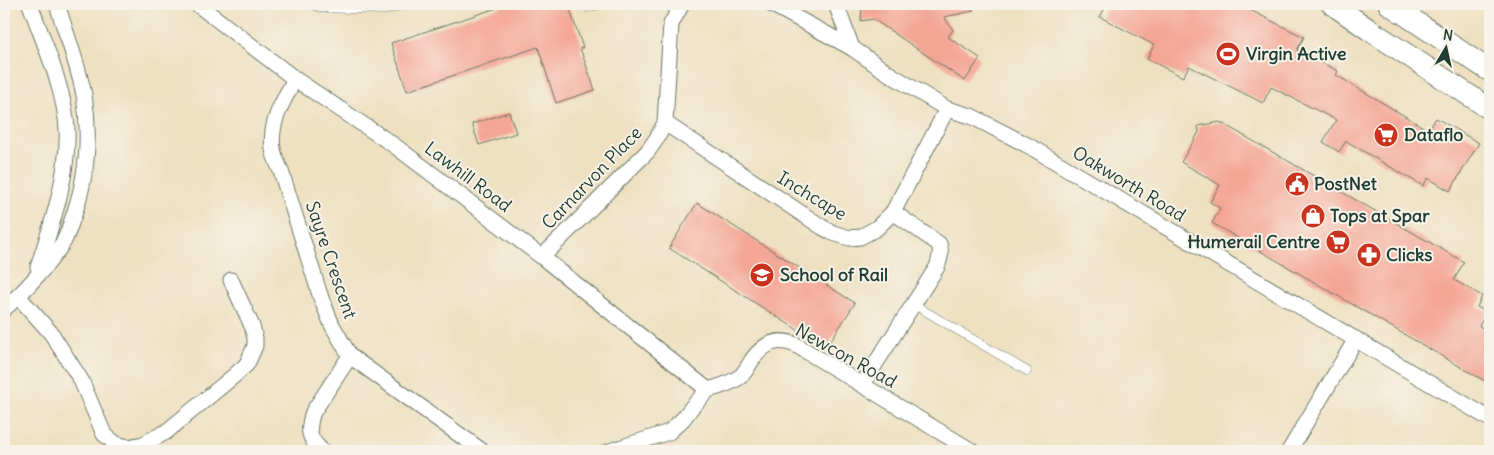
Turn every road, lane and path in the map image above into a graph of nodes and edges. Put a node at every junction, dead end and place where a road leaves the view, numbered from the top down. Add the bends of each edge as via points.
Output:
1 (30, 4) edge
2 (57, 4) edge
3 (197, 4) edge
4 (312, 4) edge
5 (402, 4) edge
6 (601, 4) edge
7 (682, 4) edge
8 (771, 4) edge
9 (836, 4) edge
10 (1332, 4) edge
11 (1389, 4) edge
12 (588, 8) dead end
13 (788, 8) edge
14 (852, 48) junction
15 (1490, 71) edge
16 (294, 79) junction
17 (947, 109) junction
18 (1490, 109) edge
19 (664, 124) junction
20 (893, 212) junction
21 (542, 257) junction
22 (34, 280) junction
23 (231, 280) dead end
24 (18, 296) junction
25 (914, 304) junction
26 (4, 309) edge
27 (1356, 339) junction
28 (350, 356) junction
29 (1027, 371) dead end
30 (862, 385) junction
31 (708, 390) junction
32 (1490, 419) edge
33 (112, 448) edge
34 (322, 451) edge
35 (482, 451) edge
36 (610, 451) edge
37 (972, 451) edge
38 (1289, 451) edge

1 - 22 street via 58,84 67,127 67,154 55,213
2 - 22 street via 84,95 87,156 76,207 64,240
3 - 16 street, Lawhill Road
4 - 5 lane via 320,8 386,10
6 - 12 lane
7 - 19 street, Carnarvon Place via 671,24
8 - 13 street, Oakworth Road
9 - 14 street
10 - 18 main road
11 - 15 main road
13 - 14 street, Oakworth Road
14 - 17 street, Oakworth Road
16 - 21 street, Lawhill Road via 395,146
16 - 28 street, Sayre Crescent via 276,115 273,151 321,298
17 - 20 street, Inchcape
17 - 27 street, Oakworth Road via 971,116 1029,146
19 - 20 street, Inchcape via 833,233 849,238 860,237 877,228
19 - 21 street, Carnarvon Place via 648,151
20 - 25 street via 939,244 941,250 937,267
21 - 31 street, Lawhill Road
22 - 24 street
23 - 33 street via 255,338 247,364 166,432 143,444
24 - 26 street
24 - 33 street via 51,333 81,380
25 - 29 lane
25 - 30 street
27 - 32 street, Oakworth Road
27 - 38 street
28 - 34 street via 309,422 313,443
28 - 35 street, Sayre Crescent
30 - 31 street, Newcon Road via 796,345 779,341 769,343 733,381
30 - 37 street, Newcon Road
31 - 36 street via 669,432

